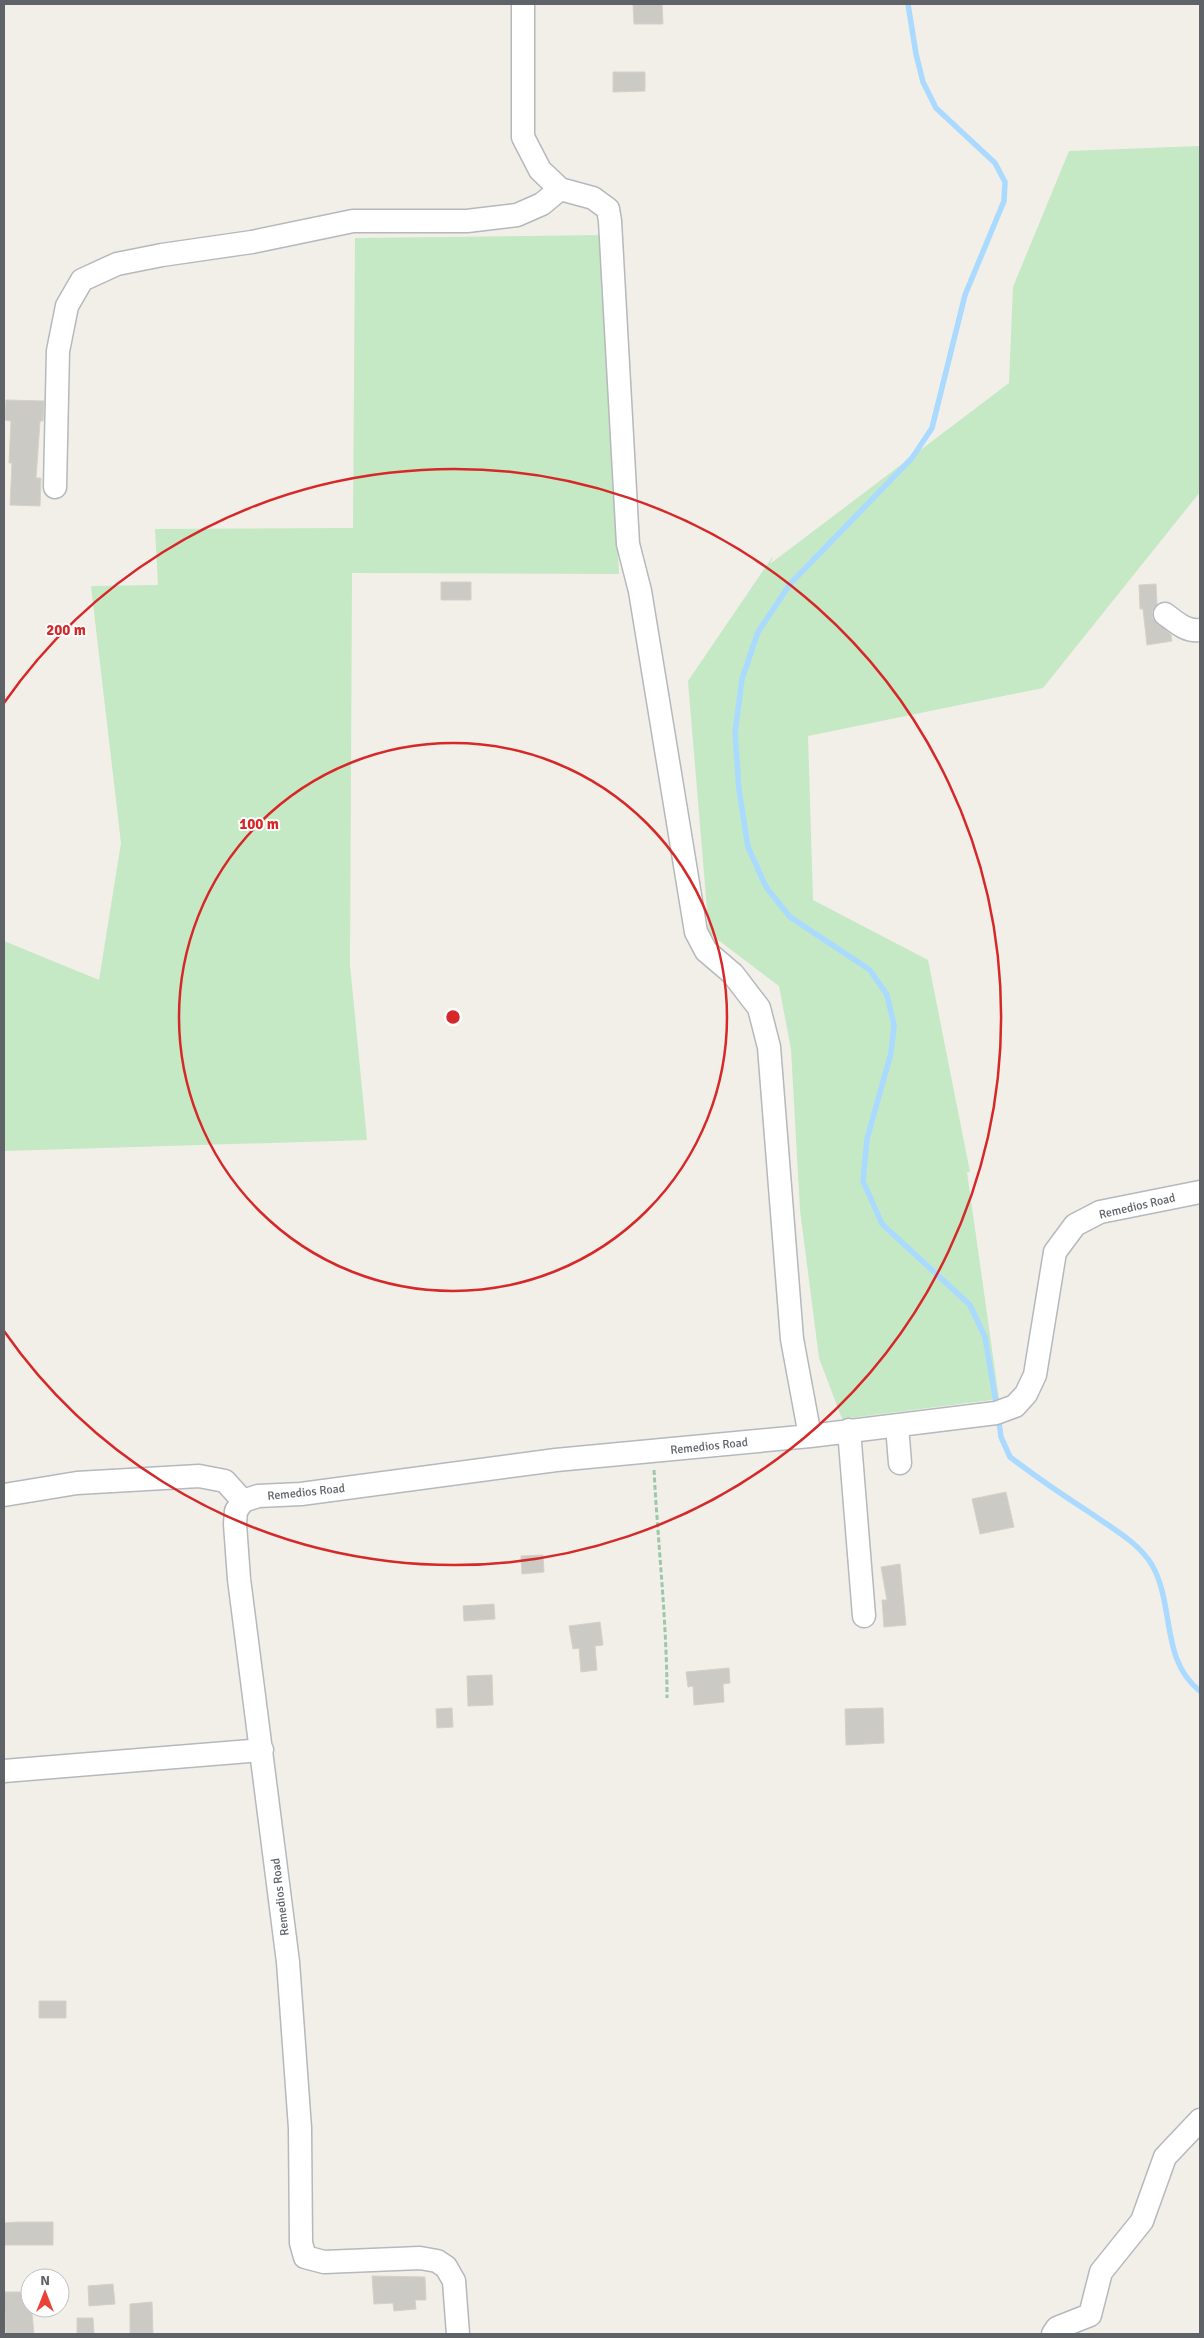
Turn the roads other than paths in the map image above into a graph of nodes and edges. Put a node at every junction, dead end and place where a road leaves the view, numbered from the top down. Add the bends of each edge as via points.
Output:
1 (523, 4) edge
2 (560, 189) junction
3 (55, 487) dead end
4 (1166, 614) dead end
5 (1200, 630) edge
6 (1200, 1192) edge
7 (897, 1426) junction
8 (849, 1430) junction
9 (810, 1436) junction
10 (900, 1463) dead end
11 (4, 1495) edge
12 (243, 1501) junction
13 (864, 1616) dead end
14 (262, 1750) junction
15 (4, 1771) edge
16 (1200, 2120) edge
17 (458, 2334) edge
18 (1053, 2334) edge

1 - 2 street via 523,137 540,170
2 - 3 street via 542,204 517,215 467,222 353,221 252,242 162,254 118,264 82,280 67,306 58,351
2 - 9 street via 593,198 608,209 628,544 640,591 696,932 706,951 733,974 759,1008 769,1047 792,1339
4 - 5 street via 1182,627
6 - 7 street, Remedios Road via 1100,1212 1075,1225 1055,1252 1035,1375 1026,1394 1014,1406 996,1413
7 - 8 street, Remedios Road
7 - 10 street
8 - 9 street, Remedios Road
8 - 13 street
9 - 12 street, Remedios Road via 556,1460 301,1494 258,1496
11 - 12 street via 77,1483 199,1476 225,1481
12 - 14 street, Remedios Road via 236,1511 235,1524 239,1579
14 - 15 street
14 - 17 street, Remedios Road via 288,1962 300,2128 301,2242 305,2257 324,2262 420,2258 437,2261 446,2267 454,2281
16 - 18 street via 1165,2157 1142,2221 1101,2272 1090,2315 1057,2328

